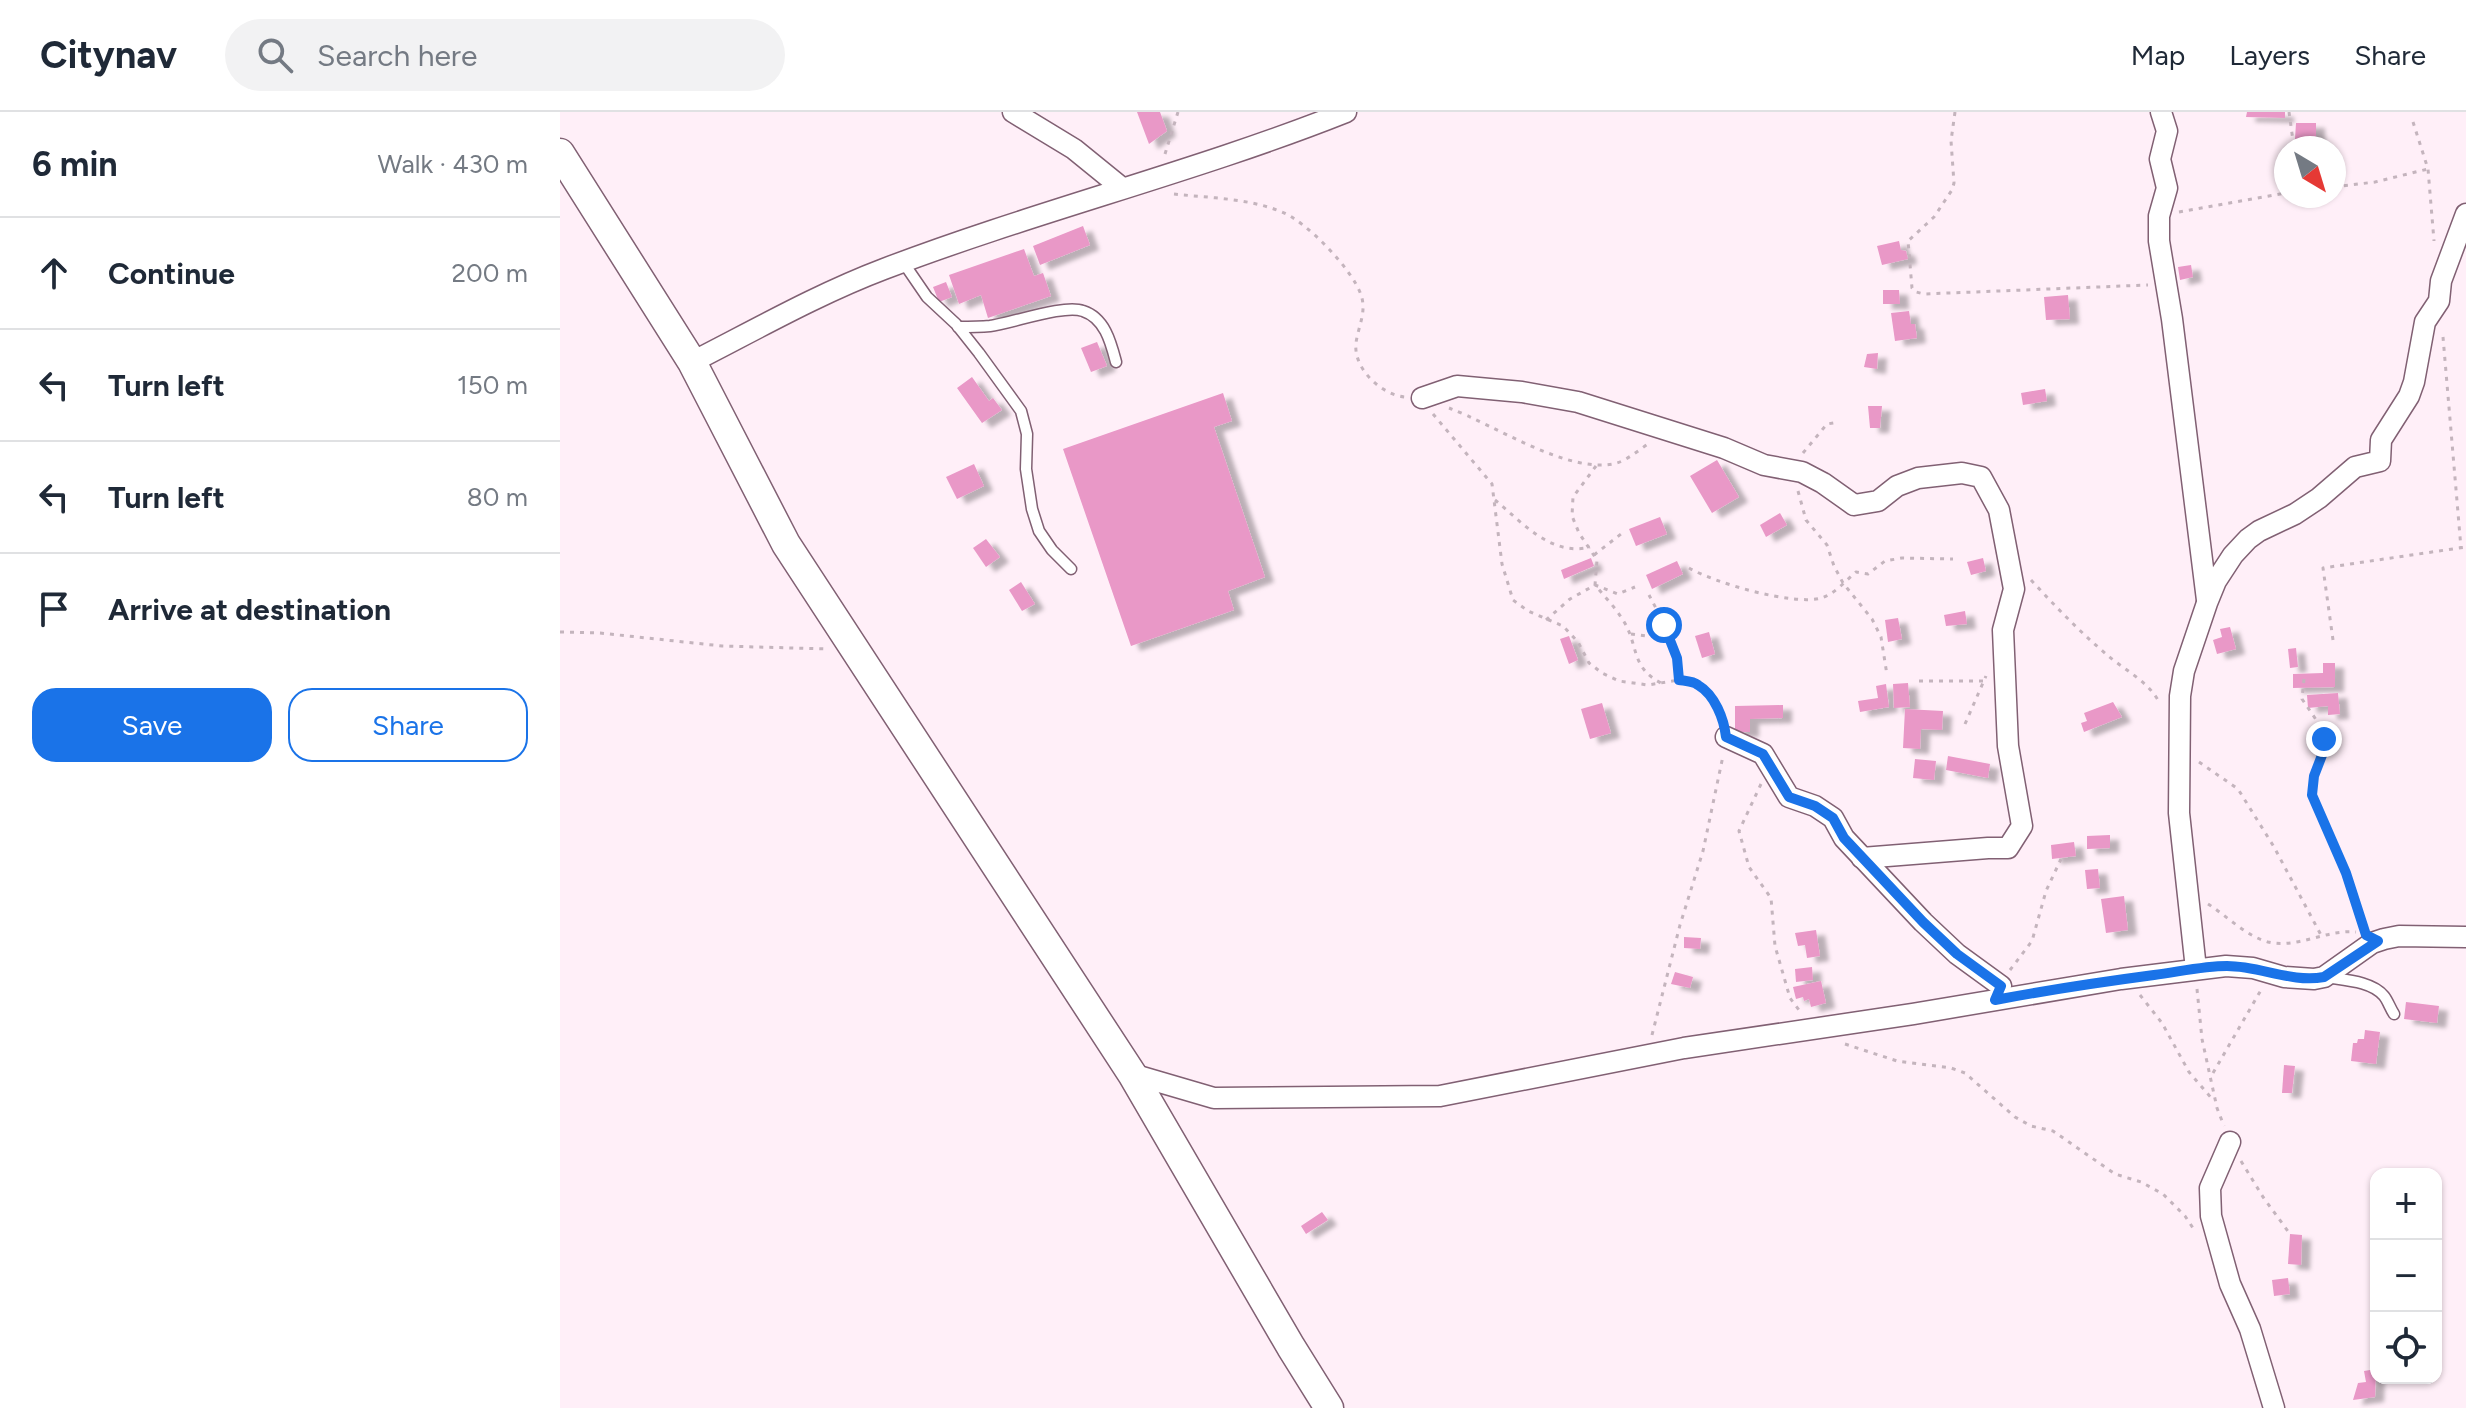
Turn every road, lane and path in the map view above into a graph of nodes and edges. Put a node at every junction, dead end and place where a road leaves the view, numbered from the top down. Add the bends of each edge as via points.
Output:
1 (1013, 112) edge
2 (1178, 112) edge
3 (1346, 112) edge
4 (1955, 112) edge
5 (2161, 112) edge
6 (2289, 112) edge
7 (2292, 136) edge
8 (560, 153) edge
9 (2428, 169) dead end
10 (1161, 184) junction
11 (2346, 186) edge
12 (1122, 188) junction
13 (2274, 195) edge
14 (2466, 214) edge
15 (2159, 216) junction
16 (903, 262) junction
17 (2167, 285) junction
18 (958, 327) junction
19 (692, 362) junction
20 (1116, 362) dead end
21 (1422, 398) junction
22 (1839, 422) dead end
23 (1669, 431) junction
24 (1597, 465) junction
25 (1802, 472) junction
26 (1493, 499) junction
27 (1621, 534) dead end
28 (1590, 547) junction
29 (2466, 547) edge
30 (1594, 555) junction
31 (1953, 559) dead end
32 (1689, 568) dead end
33 (1071, 569) dead end
34 (1843, 583) junction
35 (1595, 585) junction
36 (1635, 587) dead end
37 (1649, 595) dead end
38 (2207, 603) junction
39 (1546, 620) junction
40 (1666, 628) junction
41 (560, 632) edge
42 (1631, 634) junction
43 (2333, 640) dead end
44 (2004, 645) junction
45 (856, 650) junction
46 (1887, 675) dead end
47 (2304, 679) dead end
48 (1679, 680) junction
49 (1919, 681) dead end
50 (1983, 681) junction
51 (1661, 683) junction
52 (1965, 724) dead end
53 (1726, 737) junction
54 (1769, 764) junction
55 (1862, 858) junction
56 (2061, 859) dead end
57 (2188, 892) junction
58 (2466, 937) edge
59 (2196, 969) junction
60 (2271, 973) junction
61 (2324, 977) junction
62 (2001, 986) joint
63 (2137, 990) dead end
64 (2394, 1014) dead end
65 (1812, 1030) junction
66 (1647, 1056) junction
67 (1132, 1074) junction
68 (2211, 1075) junction
69 (2213, 1100) dead end
70 (2230, 1142) junction
71 (2290, 1234) dead end
72 (2202, 1240) dead end
73 (1329, 1408) edge
74 (2274, 1408) edge

1 - 12 street via 1074,149
2 - 10 path
3 - 10 street
4 - 17 path via 1952,190 1934,217 1908,241 1916,292
5 - 15 street via 2167,131 2160,159 2167,188
6 - 7 path
8 - 19 street
9 - 11 path
10 - 12 street
10 - 21 path via 1284,212 1311,230 1361,295 1363,320 1355,346 1362,368 1381,389
12 - 16 street
13 - 15 path
14 - 38 street via 2441,281 2439,301 2425,322 2414,382 2381,440 2380,461 2355,467 2319,498 2248,539 2216,581
15 - 17 street
16 - 18 lane via 927,297
16 - 19 street
17 - 38 street
18 - 20 lane via 1082,310 1104,329
18 - 33 lane via 1021,411 1032,509 1039,531
19 - 45 street via 786,544
21 - 23 street via 1457,386 1522,392 1578,402
21 - 24 path via 1508,437 1577,463
21 - 26 path via 1492,484
22 - 25 path via 1827,424 1815,436 1802,455
23 - 24 path via 1618,463
23 - 25 street via 1764,465
24 - 28 path via 1573,497 1572,516
25 - 34 path via 1800,505 1827,545
25 - 44 street via 1854,505 1878,501 1918,478 1962,473 1981,477 1999,510 2014,589
26 - 28 path via 1539,538 1563,548
26 - 39 path via 1513,600
27 - 30 path
28 - 30 path
29 - 43 path via 2323,568
30 - 35 path
31 - 34 path via 1885,561
32 - 34 path via 1795,599 1820,598
34 - 46 path via 1881,637
35 - 36 path via 1618,594
35 - 39 path
35 - 42 path
37 - 40 path
38 - 57 street via 2180,696 2179,813
39 - 51 path via 1563,626 1602,673 1619,681
40 - 42 path via 1646,636
40 - 48 path
41 - 45 path via 722,646
42 - 51 path via 1639,666
44 - 50 path
44 - 55 street via 2008,746 2022,826 2008,848
45 - 67 street
47 - 57 path via 2302,699 2324,739 2312,795 2366,935 2348,931 2268,942
48 - 51 path
48 - 53 path via 1696,683 1706,692 1724,721
49 - 50 path
50 - 52 path
53 - 54 street via 1763,754
53 - 66 path via 1703,851
54 - 55 street via 1789,797 1833,818
54 - 65 path via 1739,831 1749,867 1771,898 1775,946 1790,998
55 - 62 street via 1957,954
56 - 62 path via 2032,941
57 - 59 street
58 - 61 street via 2384,939
59 - 60 street via 2226,966
59 - 65 street
59 - 68 path
60 - 61 street
60 - 68 path
61 - 64 lane via 2377,990
63 - 69 path
65 - 66 street
65 - 72 path via 1897,1061 1965,1073 2015,1117 2053,1131 2115,1174 2163,1194
66 - 67 street via 1440,1096 1214,1098
67 - 73 street
68 - 70 path
70 - 71 path
70 - 74 street via 2210,1188 2211,1216

